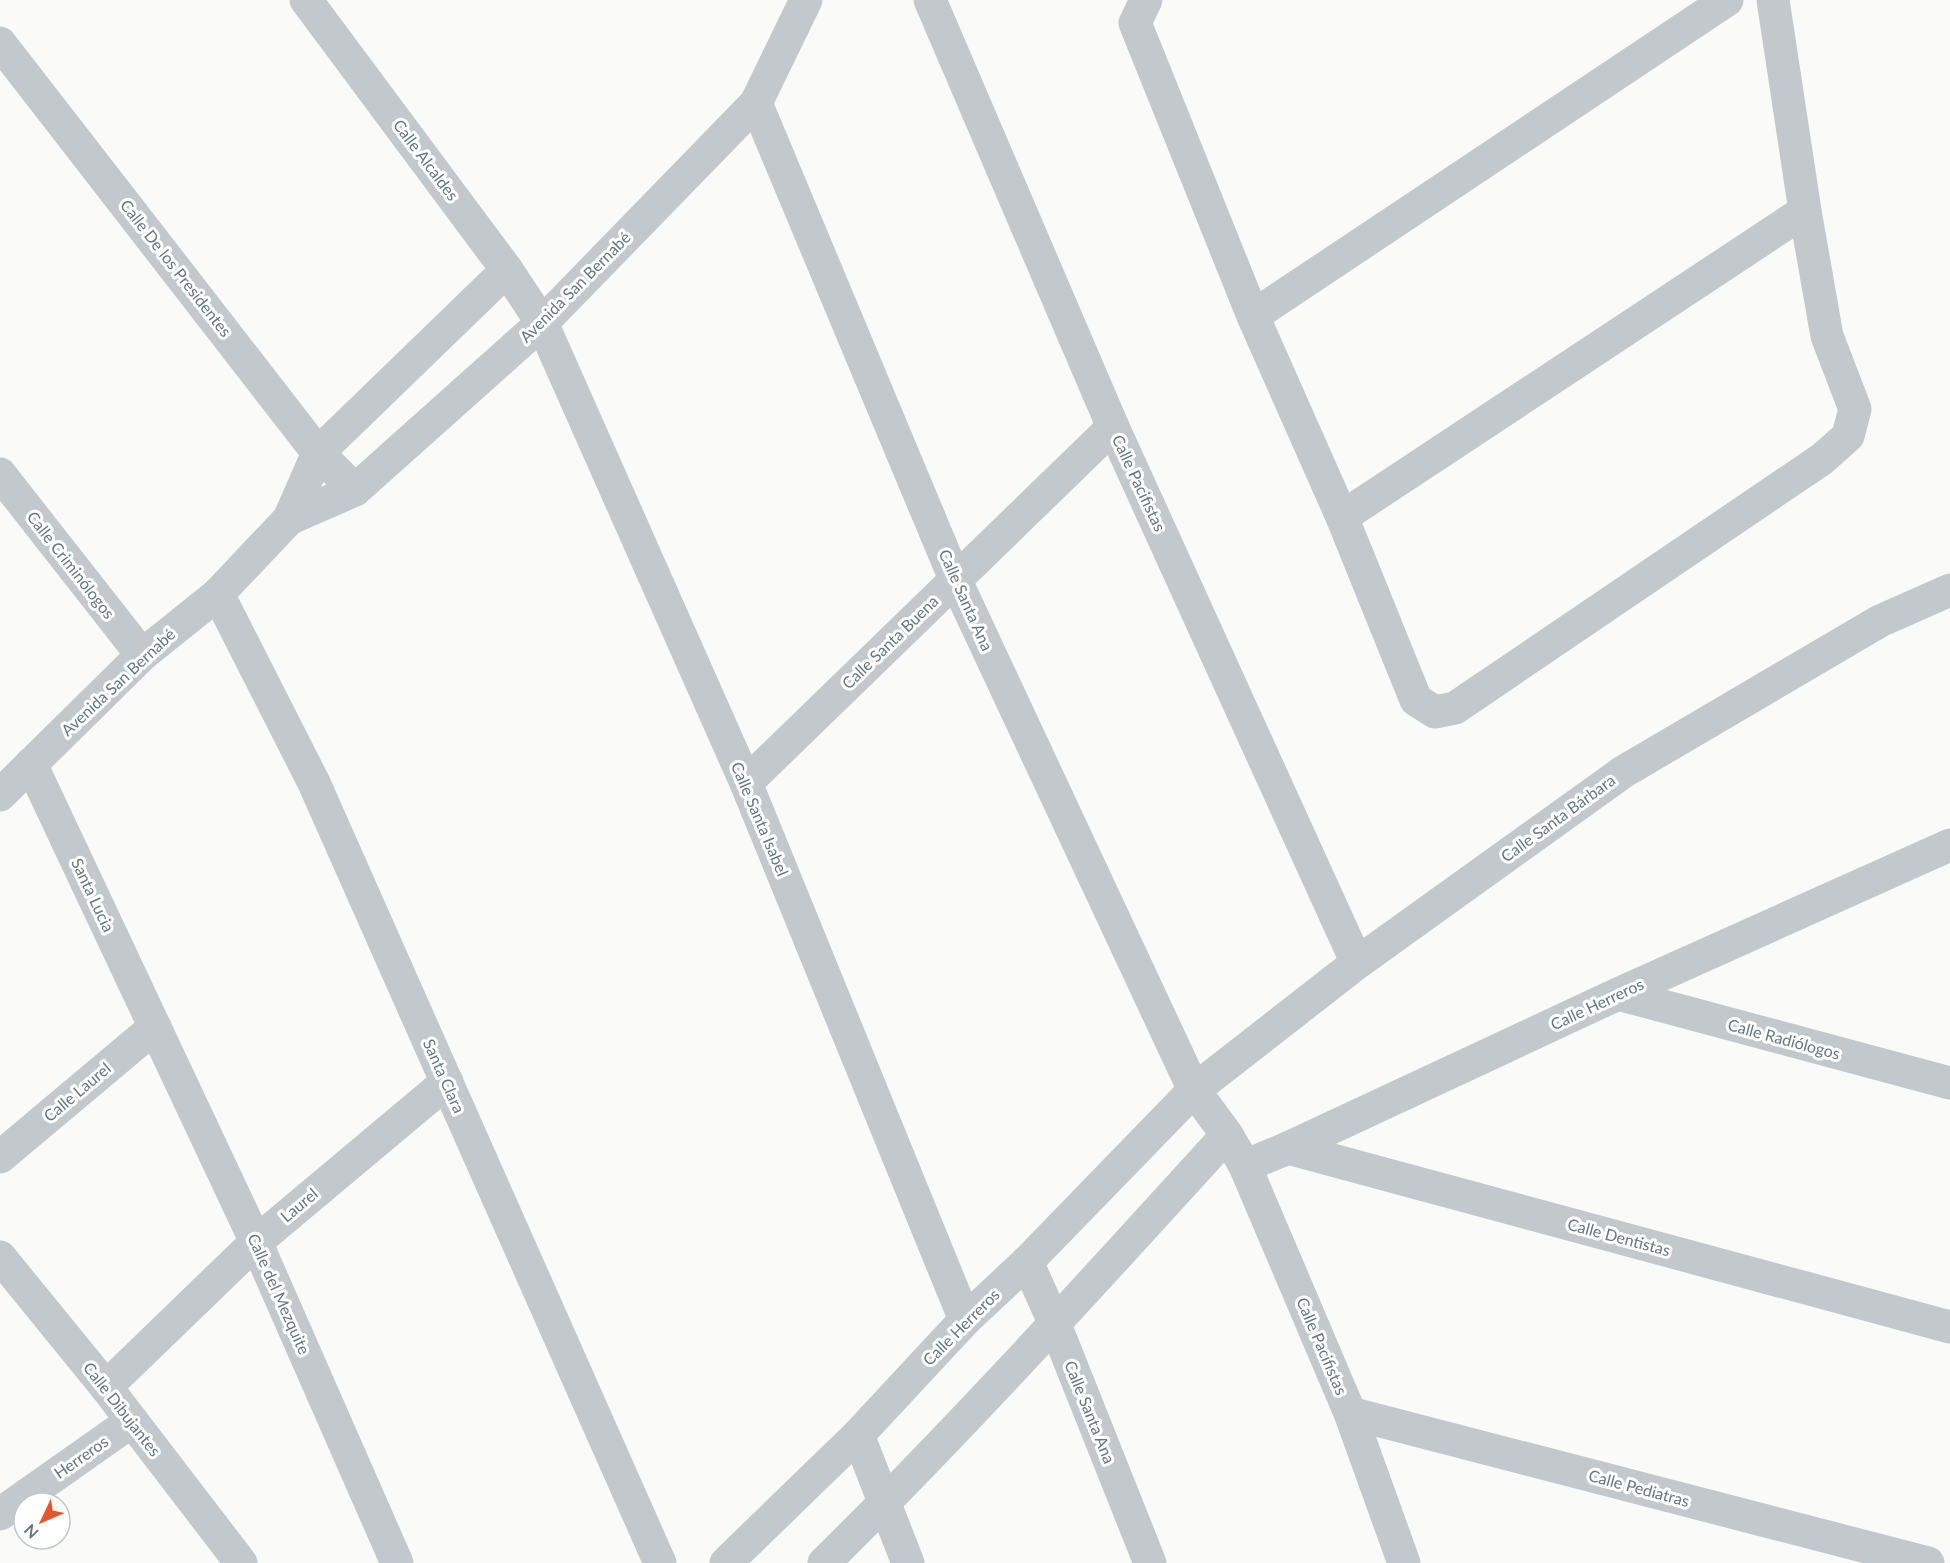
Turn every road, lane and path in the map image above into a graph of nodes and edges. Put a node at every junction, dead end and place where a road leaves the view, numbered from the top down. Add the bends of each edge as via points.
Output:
1 (306, 0) edge
2 (806, 0) edge
3 (930, 0) edge
4 (1146, 0) edge
5 (1727, 0) edge
6 (1773, 0) edge
7 (0, 43) edge
8 (756, 103) junction
9 (1805, 211) junction
10 (507, 270) junction
11 (1253, 316) junction
12 (542, 323) junction
13 (1113, 427) junction
14 (318, 453) junction
15 (0, 474) edge
16 (355, 490) junction
17 (1342, 517) junction
18 (289, 519) junction
19 (955, 579) junction
20 (1950, 590) edge
21 (218, 594) junction
22 (142, 655) junction
23 (32, 764) junction
24 (746, 783) junction
25 (0, 795) edge
26 (1945, 851) edge
27 (1357, 963) junction
28 (1618, 994) junction
29 (155, 1027) junction
30 (447, 1082) junction
31 (1950, 1083) edge
32 (1194, 1090) junction
33 (1227, 1135) junction
34 (1288, 1148) junction
35 (0, 1157) edge
36 (1245, 1166) junction
37 (256, 1242) junction
38 (0, 1257) edge
39 (1027, 1262) junction
40 (964, 1320) junction
41 (1054, 1322) junction
42 (1950, 1327) edge
43 (106, 1387) junction
44 (1350, 1413) junction
45 (132, 1421) junction
46 (858, 1435) junction
47 (885, 1502) junction
48 (0, 1514) edge
49 (241, 1563) edge
50 (397, 1563) edge
51 (660, 1563) edge
52 (726, 1563) edge
53 (824, 1563) edge
54 (908, 1563) edge
55 (1150, 1563) edge
56 (1404, 1563) edge
57 (1928, 1563) edge

1 - 10 street, Calle Alcaldes
2 - 8 street, Avenida San Bernabé
3 - 13 street, Calle Pacifistas
4 - 11 street via 1135,23
5 - 11 street
6 - 9 street
7 - 14 street, Calle De los Presidentes
8 - 12 street, Avenida San Bernabé
8 - 19 street, Calle Santa Ana
9 - 17 street
9 - 17 street via 1827,336 1855,409 1848,436 1822,459 1455,708 1435,712 1416,700
10 - 12 street, Calle Alcaldes
10 - 14 street, Avenida San Bernabé
11 - 17 street
12 - 16 street, Avenida San Bernabé
12 - 24 street, Calle Santa Isabel
13 - 19 street, Calle Santa Buena
13 - 27 street, Calle Pacifistas
14 - 16 street, Calle De los Presidentes
14 - 18 street, Avenida San Bernabé
15 - 22 street, Calle Criminólogos
16 - 18 street, Avenida San Bernabé
18 - 21 street, Avenida San Bernabé
19 - 24 street, Calle Santa Buena
19 - 32 street, Calle Santa Ana
20 - 27 street, Calle Santa Bárbara via 1880,621 1623,772
21 - 22 street, Avenida San Bernabé
21 - 30 street, Santa Clara via 314,783
22 - 23 street, Avenida San Bernabé
23 - 25 street, Avenida San Bernabé
23 - 29 street, Santa Lucia
24 - 40 street, Calle Santa Isabel
26 - 28 street, Calle Herreros
27 - 32 street, Calle Santa Bárbara
28 - 31 street, Calle Radiólogos
28 - 34 street, Calle Herreros
29 - 35 street, Calle Laurel
29 - 37 street, Calle del Mezquite
30 - 37 street, Laurel
30 - 51 street, Santa Clara
32 - 33 street, Calle Santa Ana
32 - 39 street, Calle Herreros
33 - 36 street, Calle Pacifistas
33 - 41 street
34 - 36 street, Calle Herreros
34 - 42 street, Calle Dentistas
36 - 44 street, Calle Pacifistas
37 - 43 street, Laurel
37 - 50 street, Calle del Mezquite
38 - 43 street, Calle Dibujantes
39 - 40 street, Calle Herreros
39 - 41 street, Calle Santa Ana
40 - 46 street, Calle Herreros
41 - 47 street
41 - 55 street, Calle Santa Ana
43 - 45 street, Calle Dibujantes
44 - 56 street, Calle Pacifistas
44 - 57 street, Calle Pediatras
45 - 48 street, Herreros
45 - 49 street, Calle Dibujantes
46 - 47 street
46 - 52 street, Calle Herreros
47 - 53 street
47 - 54 street

